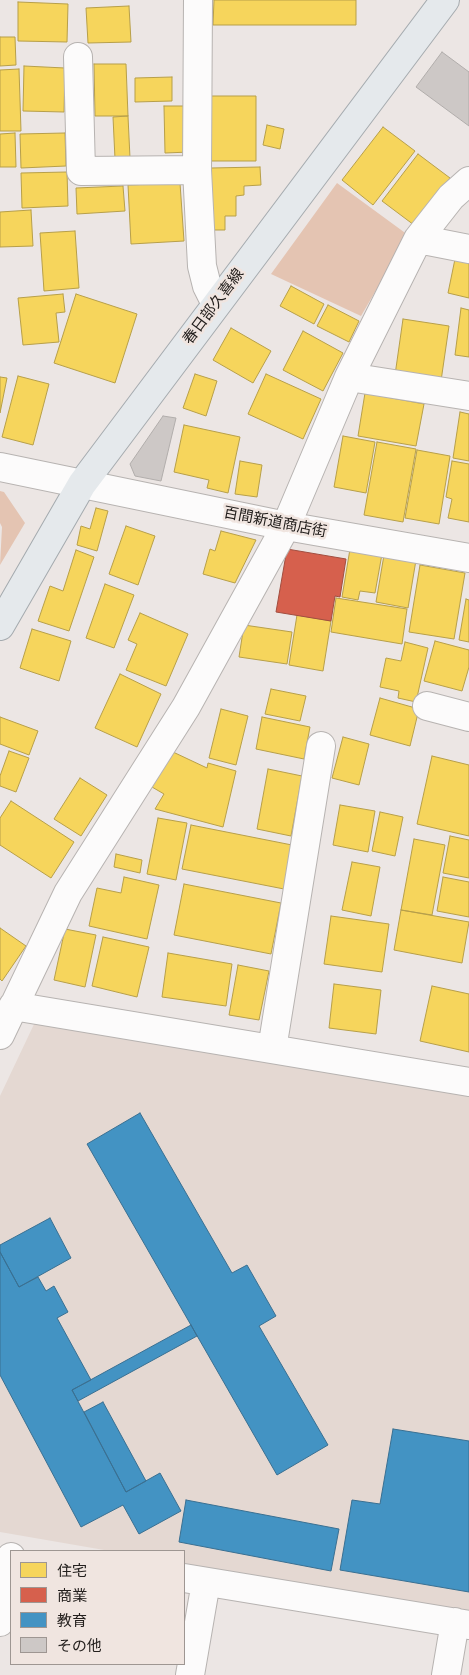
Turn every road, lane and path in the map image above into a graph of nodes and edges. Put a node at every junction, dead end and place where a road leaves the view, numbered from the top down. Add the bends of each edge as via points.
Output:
1 (198, 0) edge
2 (446, 0) edge
3 (78, 57) dead end
4 (196, 170) junction
5 (469, 181) edge
6 (418, 239) junction
7 (469, 249) edge
8 (216, 304) junction
9 (349, 377) junction
10 (469, 396) edge
11 (0, 467) edge
12 (82, 484) junction
13 (286, 526) junction
14 (469, 558) edge
15 (0, 626) edge
16 (427, 706) dead end
17 (469, 717) edge
18 (321, 746) dead end
19 (13, 1006) junction
20 (1, 1032) edge
21 (272, 1049) junction
22 (469, 1082) edge
23 (10, 1563) edge
24 (195, 1580) edge
25 (0, 1622) edge
26 (462, 1624) edge
27 (190, 1675) edge
28 (446, 1675) edge

1 - 4 street
2 - 8 main road, 春日部久喜線
3 - 4 street via 82,171
4 - 8 street via 202,266
5 - 6 street via 451,197
6 - 7 street
6 - 9 street
8 - 12 main road, 春日部久喜線
9 - 10 street
9 - 13 street
11 - 12 street, 百間新道商店街
12 - 13 street, 百間新道商店街
12 - 15 main road, 春日部久喜線
13 - 14 street, 百間新道商店街
13 - 19 street via 186,707 68,894
16 - 17 street
18 - 21 street
19 - 20 street
19 - 21 street
21 - 22 street
23 - 25 street
24 - 26 street
24 - 27 street
26 - 28 street

